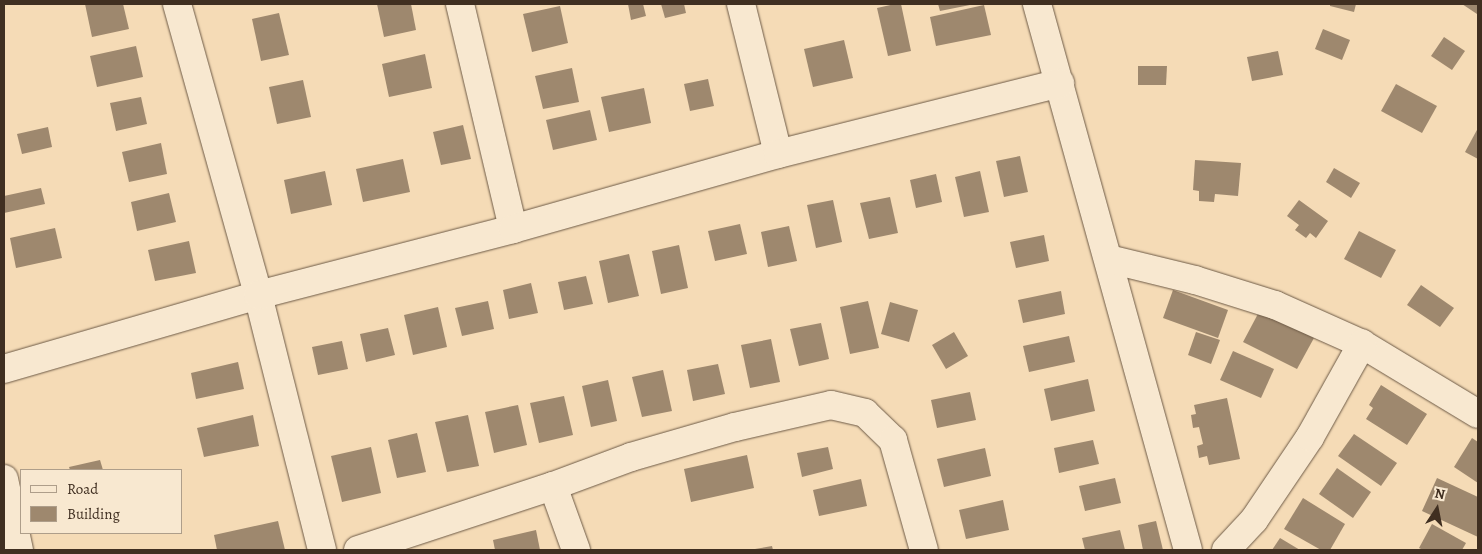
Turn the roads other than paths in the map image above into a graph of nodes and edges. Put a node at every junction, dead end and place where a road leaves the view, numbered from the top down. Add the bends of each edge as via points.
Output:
1 (177, 4) edge
2 (460, 4) edge
3 (741, 4) edge
4 (1037, 4) edge
5 (1060, 83) junction
6 (778, 154) junction
7 (513, 229) junction
8 (1109, 259) junction
9 (258, 295) junction
10 (1362, 344) junction
11 (4, 369) edge
12 (1478, 414) edge
13 (4, 479) edge
14 (553, 486) junction
15 (19, 550) edge
16 (322, 550) edge
17 (358, 550) edge
18 (576, 550) edge
19 (924, 550) edge
20 (1188, 550) edge
21 (1226, 550) edge

1 - 9 street
2 - 7 street
3 - 6 street
4 - 5 street
5 - 6 street
5 - 8 street
6 - 7 street
7 - 9 street
8 - 10 street via 1195,280 1275,305
8 - 20 street
9 - 11 street
9 - 16 street
10 - 12 street
10 - 21 street via 1310,437 1254,520
13 - 15 street
14 - 17 street
14 - 18 street
14 - 19 street via 725,430 831,406 865,413 893,440

